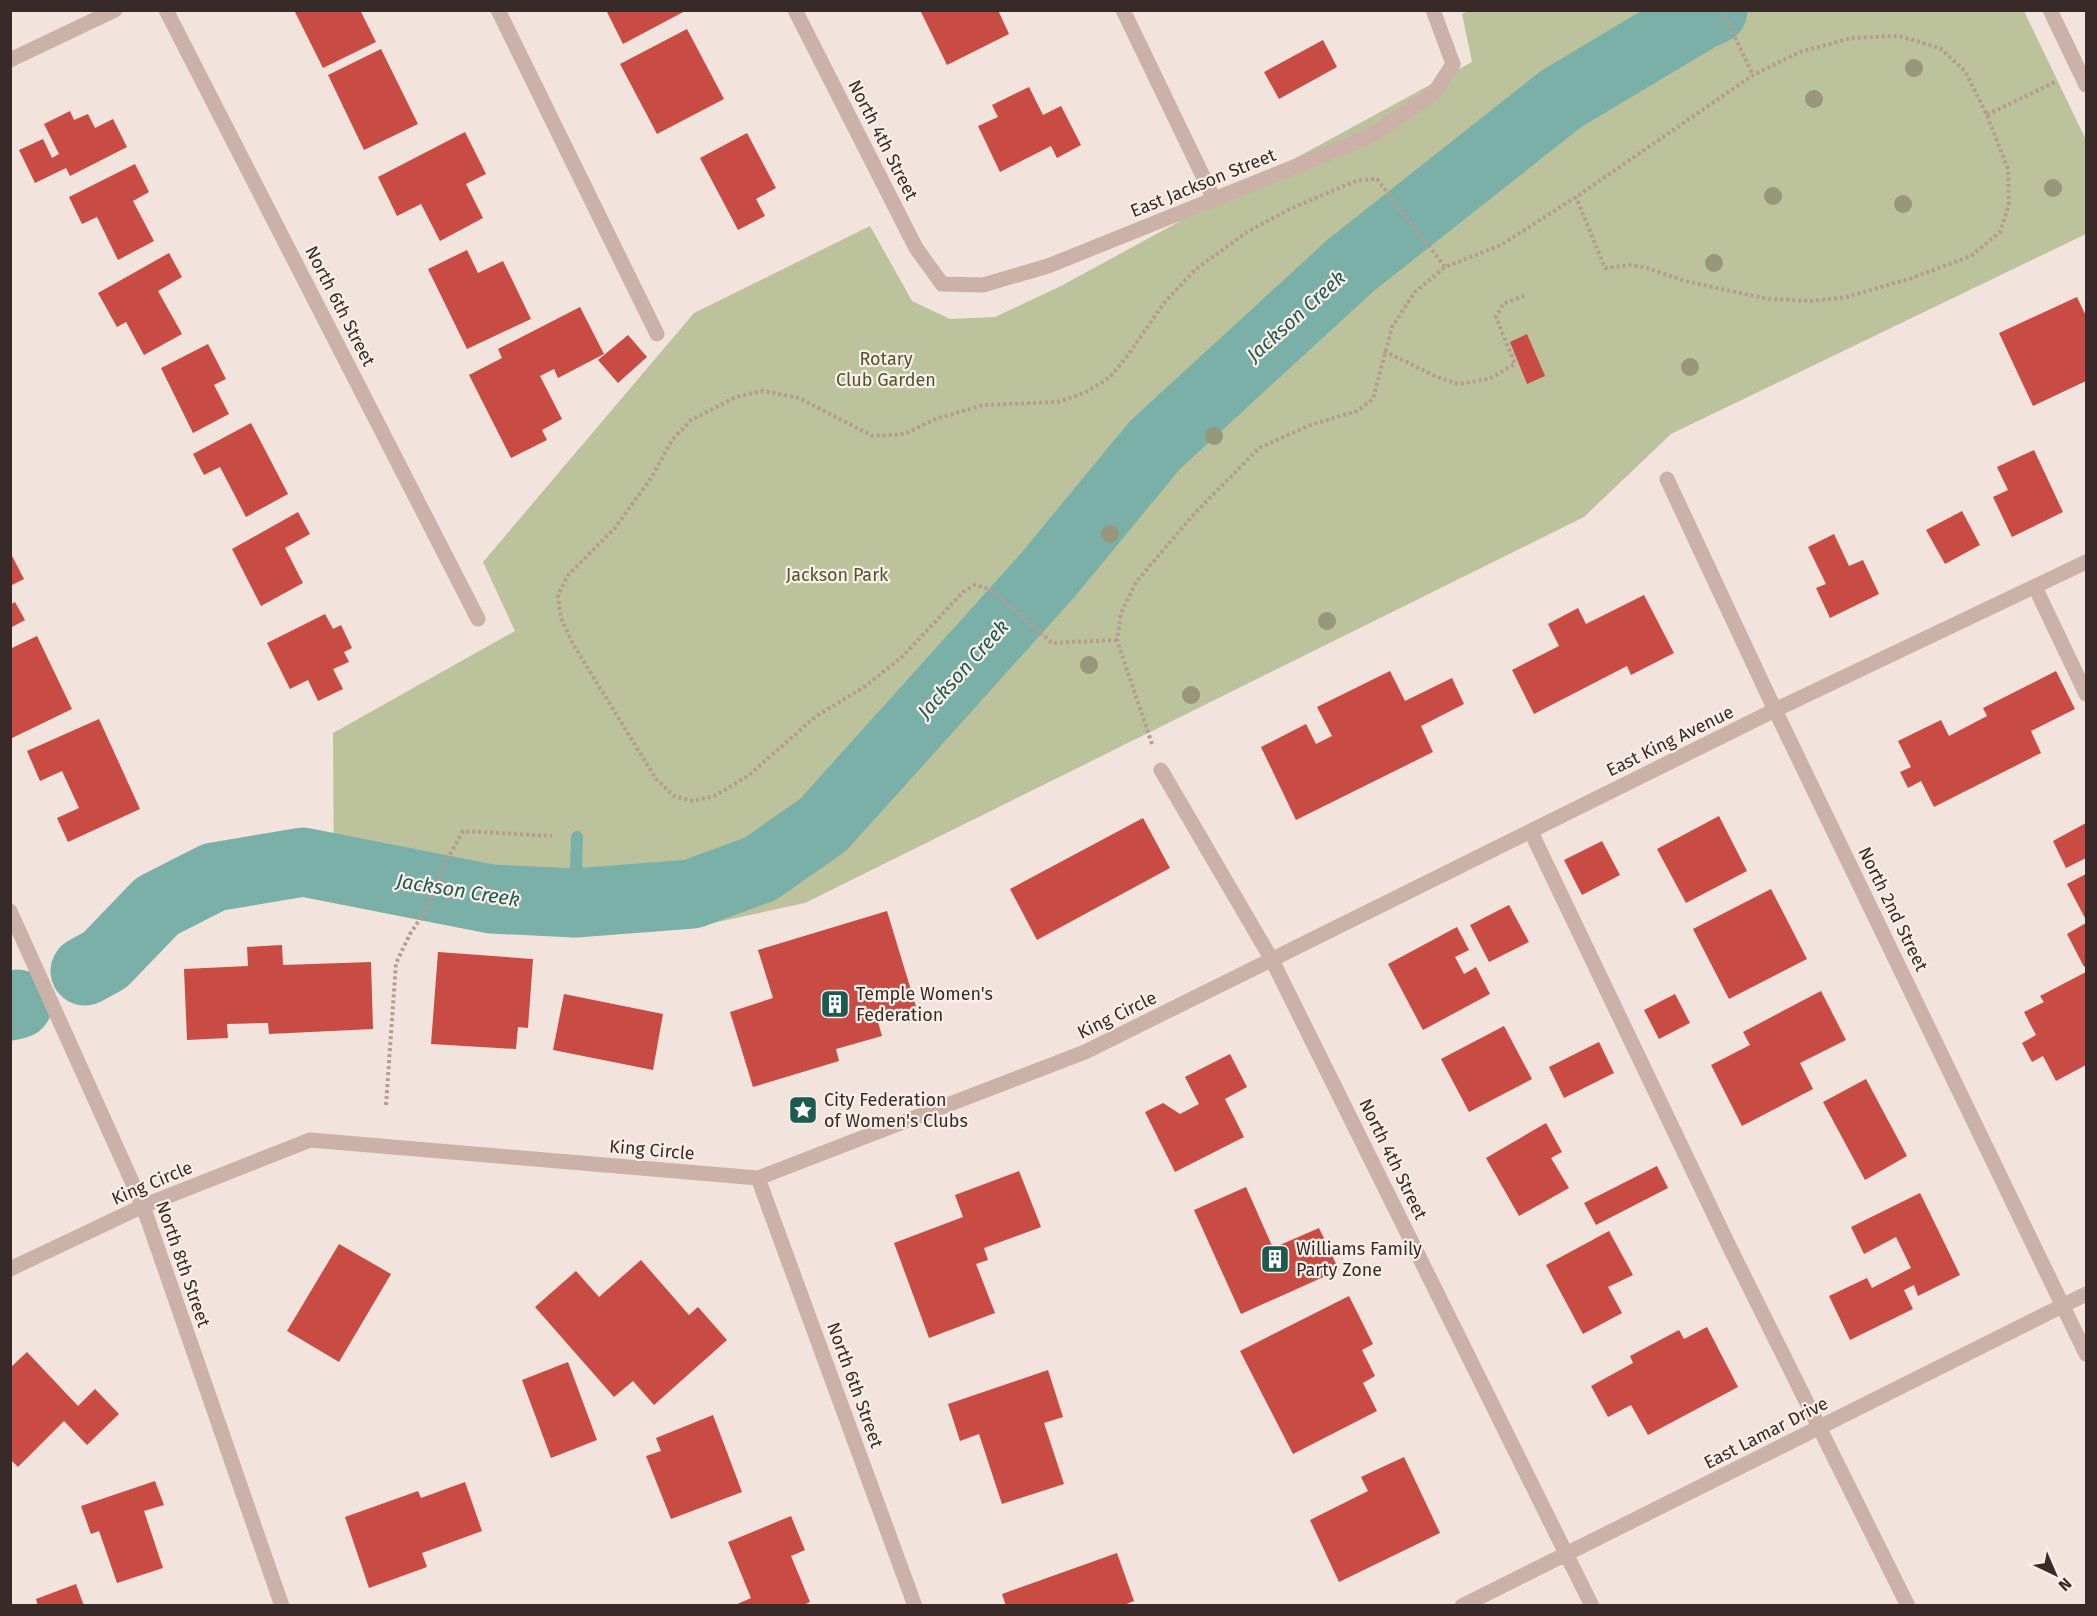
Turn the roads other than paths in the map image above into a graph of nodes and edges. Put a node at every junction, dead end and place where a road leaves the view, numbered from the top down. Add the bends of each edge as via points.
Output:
1 (115, 10) edge
2 (166, 10) edge
3 (498, 10) edge
4 (795, 10) edge
5 (1123, 10) edge
6 (1433, 10) edge
7 (2050, 10) edge
8 (10, 60) edge
9 (2086, 85) edge
10 (1214, 199) junction
11 (942, 284) joint
12 (657, 334) dead end
13 (1667, 479) dead end
14 (2086, 562) edge
15 (2035, 586) junction
16 (478, 619) dead end
17 (2086, 694) edge
18 (1775, 710) junction
19 (1161, 770) road end
20 (1531, 832) junction
21 (10, 911) edge
22 (1272, 960) junction
23 (758, 1178) junction
24 (143, 1206) junction
25 (10, 1269) edge
26 (2086, 1294) edge
27 (2062, 1306) junction
28 (2086, 1354) edge
29 (1819, 1428) junction
30 (1567, 1554) junction
31 (282, 1605) edge
32 (915, 1605) edge
33 (1462, 1605) edge
34 (1592, 1605) edge
35 (1908, 1605) edge

1 - 8 street
2 - 16 street, North 6th Street
3 - 12 street
4 - 11 street, North 4th Street via 916,248
5 - 10 street
6 - 10 street, East Jackson Street via 1453,64 1434,93 1371,136
7 - 9 street
10 - 11 street, East Jackson Street via 1048,266 983,285
13 - 18 street, North 2nd Street
14 - 15 street, East King Avenue
15 - 17 street
15 - 18 street, East King Avenue
18 - 20 street, East King Avenue
18 - 27 street, North 2nd Street
19 - 22 street, North 4th Street
20 - 22 street, East King Avenue
20 - 29 street
21 - 24 street, North 8th Street
22 - 23 street, King Circle via 1085,1052
22 - 30 street, North 4th Street
23 - 24 street, King Circle via 310,1140
23 - 32 street, North 6th Street
24 - 25 street, King Circle
24 - 31 street, North 8th Street
26 - 27 street, East Lamar Drive
27 - 28 street, North 2nd Street
27 - 29 street, East Lamar Drive
29 - 30 street, East Lamar Drive
29 - 35 street
30 - 33 street, East Lamar Drive
30 - 34 street, North 4th Street

